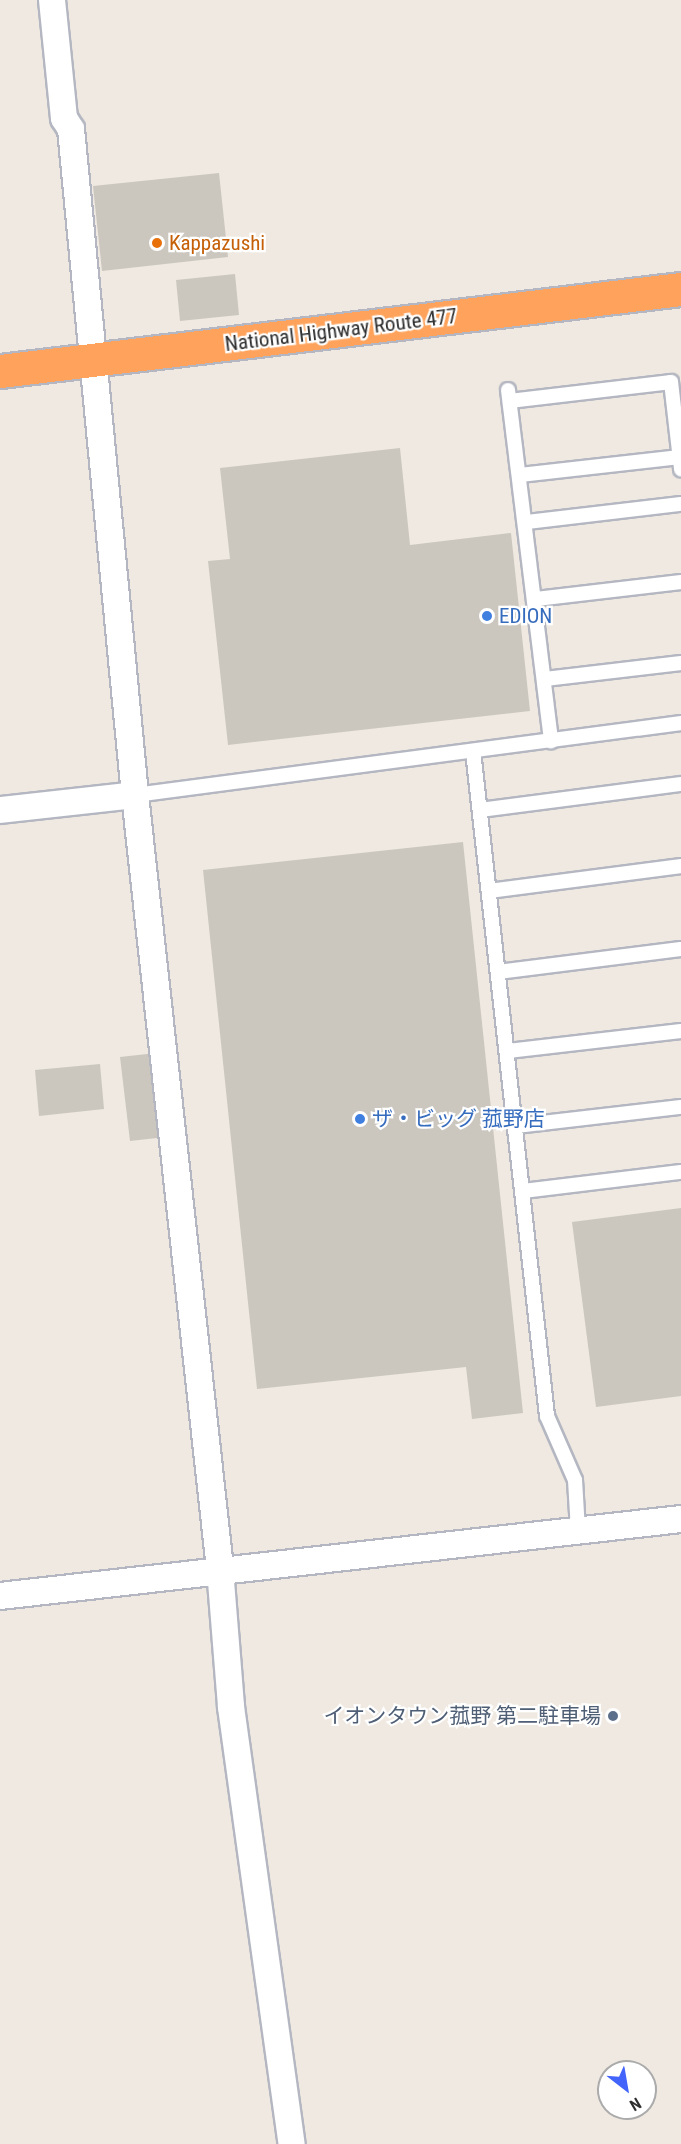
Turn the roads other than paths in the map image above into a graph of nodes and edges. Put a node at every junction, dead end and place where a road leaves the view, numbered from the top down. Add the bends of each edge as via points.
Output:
1 (52, 0) edge
2 (681, 289) edge
3 (599, 299) junction
4 (681, 303) edge
5 (95, 360) junction
6 (0, 371) edge
7 (680, 463) edge
8 (520, 475) junction
9 (681, 504) edge
10 (527, 522) junction
11 (681, 582) edge
12 (536, 599) junction
13 (681, 663) edge
14 (545, 679) junction
15 (681, 723) edge
16 (551, 741) junction
17 (473, 751) junction
18 (681, 784) edge
19 (135, 795) junction
20 (0, 810) edge
21 (480, 810) junction
22 (681, 866) edge
23 (489, 891) junction
24 (681, 949) edge
25 (498, 972) junction
26 (681, 1030) edge
27 (508, 1051) junction
28 (681, 1107) edge
29 (516, 1126) junction
30 (681, 1172) edge
31 (523, 1191) junction
32 (681, 1519) edge
33 (578, 1530) junction
34 (220, 1569) junction
35 (0, 1596) edge
36 (292, 2144) edge

1 - 5 street via 64,118 71,129
2 - 3 highway, National Highway Route 477
3 - 4 lane
3 - 5 highway, National Highway Route 477
5 - 6 highway, National Highway Route 477
5 - 19 street
7 - 8 lane
7 - 8 lane via 671,382 509,396
8 - 10 lane
9 - 10 lane
10 - 12 lane
11 - 12 lane
12 - 14 lane
13 - 14 lane
14 - 16 lane
15 - 16 lane
16 - 17 lane
17 - 19 lane
17 - 21 lane
18 - 21 lane
19 - 20 street
19 - 34 street
21 - 23 lane
22 - 23 lane
23 - 25 lane
24 - 25 lane
25 - 27 lane
26 - 27 lane
27 - 29 lane
28 - 29 lane
29 - 31 lane
30 - 31 lane
31 - 33 lane via 547,1416 575,1480
32 - 33 street
33 - 34 street
34 - 35 street
34 - 36 street via 231,1707

